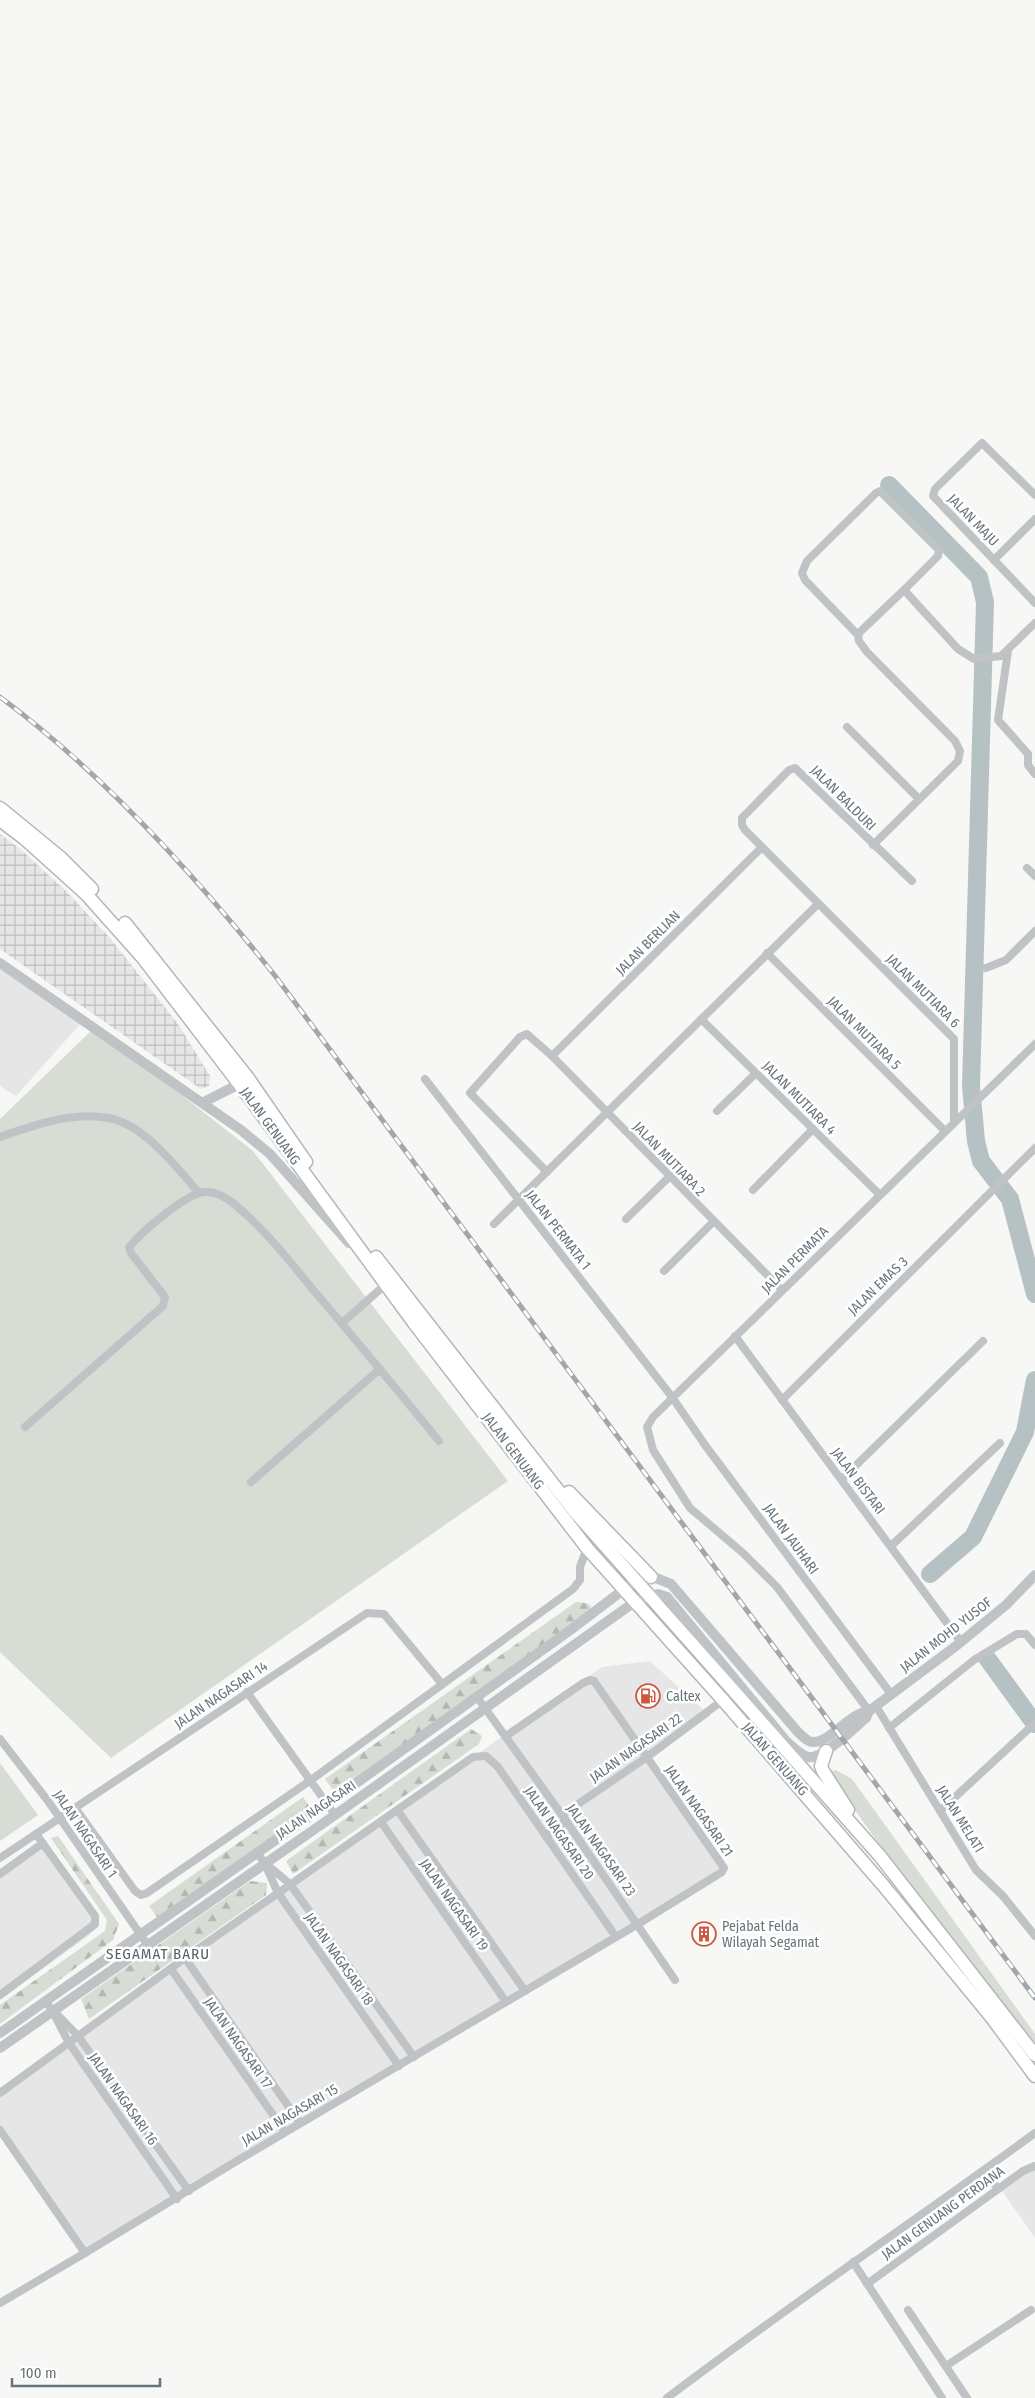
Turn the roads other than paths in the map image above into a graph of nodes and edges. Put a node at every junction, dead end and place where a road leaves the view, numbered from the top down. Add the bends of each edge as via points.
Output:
1 (1035, 494) edge
2 (1035, 519) edge
3 (994, 560) junction
4 (904, 590) junction
5 (1035, 603) edge
6 (1035, 623) edge
7 (858, 635) junction
8 (1008, 651) junction
9 (847, 727) dead end
10 (1035, 747) edge
11 (1028, 754) junction
12 (1035, 774) edge
13 (919, 799) junction
14 (0, 808) edge
15 (0, 820) edge
16 (872, 845) junction
17 (762, 847) junction
18 (1027, 868) dead end
19 (1035, 876) edge
20 (912, 881) dead end
21 (818, 904) junction
22 (1035, 931) edge
23 (767, 953) junction
24 (0, 963) edge
25 (986, 968) dead end
26 (701, 1019) junction
27 (1032, 1047) edge
28 (552, 1056) junction
29 (1035, 1056) edge
30 (756, 1073) junction
31 (425, 1079) dead end
32 (244, 1081) junction
33 (204, 1102) junction
34 (717, 1111) dead end
35 (607, 1114) junction
36 (954, 1120) junction
37 (813, 1129) junction
38 (944, 1130) junction
39 (0, 1137) edge
40 (1035, 1148) edge
41 (547, 1172) junction
42 (669, 1177) junction
43 (753, 1190) dead end
44 (199, 1193) junction
45 (880, 1194) junction
46 (519, 1200) junction
47 (626, 1220) dead end
48 (713, 1222) junction
49 (494, 1224) dead end
50 (664, 1271) dead end
51 (385, 1285) junction
52 (782, 1290) junction
53 (342, 1323) junction
54 (736, 1336) junction
55 (983, 1341) dead end
56 (380, 1369) junction
57 (672, 1397) junction
58 (782, 1400) junction
59 (25, 1427) dead end
60 (647, 1427) joint
61 (439, 1441) dead end
62 (1000, 1443) dead end
63 (523, 1445) junction
64 (842, 1479) junction
65 (251, 1482) dead end
66 (891, 1546) junction
67 (587, 1548) junction
68 (651, 1577) junction
69 (1034, 1580) edge
70 (630, 1584) junction
71 (649, 1596) junction
72 (636, 1601) junction
73 (961, 1642) junction
74 (1035, 1645) edge
75 (442, 1684) junction
76 (247, 1692) junction
77 (891, 1694) junction
78 (477, 1697) junction
79 (724, 1700) junction
80 (485, 1708) junction
81 (872, 1708) junction
82 (1035, 1723) edge
83 (889, 1728) junction
84 (506, 1736) junction
85 (0, 1739) edge
86 (826, 1751) junction
87 (647, 1758) junction
88 (311, 1780) junction
89 (327, 1804) junction
90 (76, 1809) junction
91 (398, 1811) junction
92 (940, 1811) junction
93 (335, 1815) junction
94 (564, 1818) junction
95 (60, 1819) junction
96 (381, 1822) junction
97 (36, 1834) junction
98 (546, 1836) junction
99 (43, 1843) junction
100 (256, 1852) junction
101 (880, 1856) junction
102 (0, 1858) edge
103 (264, 1862) junction
104 (0, 1874) edge
105 (290, 1884) junction
106 (151, 1891) joint
107 (278, 1893) junction
108 (638, 1924) junction
109 (139, 1934) junction
110 (1035, 1936) edge
111 (616, 1937) junction
112 (147, 1944) junction
113 (185, 1958) junction
114 (170, 1969) junction
115 (675, 1980) dead end
116 (525, 1991) junction
117 (0, 1995) edge
118 (45, 2002) junction
119 (506, 2002) junction
120 (53, 2012) junction
121 (0, 2033) edge
122 (78, 2036) junction
123 (69, 2044) junction
124 (0, 2048) edge
125 (1035, 2055) edge
126 (414, 2057) junction
127 (399, 2066) junction
128 (1035, 2076) edge
129 (0, 2093) edge
130 (300, 2123) junction
131 (0, 2130) edge
132 (285, 2132) junction
133 (1035, 2133) edge
134 (1035, 2166) edge
135 (985, 2171) junction
136 (998, 2189) junction
137 (188, 2191) junction
138 (177, 2199) junction
139 (85, 2253) junction
140 (853, 2262) junction
141 (867, 2284) junction
142 (0, 2303) edge
143 (908, 2310) dead end
144 (1031, 2310) dead end
145 (946, 2366) junction
146 (666, 2398) edge
147 (942, 2398) edge
148 (967, 2398) edge

1 - 3 street, JALAN MAJU via 982,443 935,489 935,499
2 - 3 street
3 - 5 street, JALAN MAJU
4 - 7 street
4 - 7 street via 938,556 939,550 880,491 807,561 802,573
4 - 8 street via 958,649 974,659 1001,656
6 - 8 street
7 - 13 street via 859,642 880,667 959,746 958,761
8 - 11 street via 998,720
9 - 13 street
10 - 11 street
11 - 12 street via 1028,765
13 - 16 street
14 - 32 highway, JALAN GENUANG via 60,858 122,919
15 - 32 highway, JALAN GENUANG via 86,894 119,929
16 - 17 street, JALAN BALDURI via 792,768 742,818 745,830
16 - 20 street, JALAN BALDURI
17 - 21 street, JALAN MUTIARA 6
17 - 28 street, JALAN BERLIAN
18 - 19 street
21 - 23 street
21 - 36 street, JALAN MUTIARA 6 via 954,1039
22 - 25 street via 1006,960
23 - 26 street
23 - 38 street, JALAN MUTIARA 5
24 - 33 street
26 - 30 street, JALAN MUTIARA 4
26 - 35 street
27 - 29 street
27 - 36 street, JALAN PERMATA
28 - 35 street
28 - 41 street via 530,1035 524,1036 470,1093
30 - 34 street
30 - 37 street, JALAN MUTIARA 4
31 - 46 street, JALAN PERMATA 1
32 - 33 street
32 - 51 highway, JALAN GENUANG
32 - 63 highway, JALAN GENUANG via 387,1272
33 - 51 street via 270,1154
35 - 41 street
35 - 42 street, JALAN MUTIARA 2
36 - 38 street, JALAN PERMATA
37 - 43 street
37 - 45 street, JALAN MUTIARA 4
38 - 45 street, JALAN PERMATA
39 - 44 street via 56,1120 90,1116 114,1119 164,1153
40 - 58 street, JALAN EMAS 3
41 - 46 street
42 - 47 street
42 - 48 street, JALAN MUTIARA 2
44 - 53 street via 219,1195 241,1210
44 - 59 street via 158,1221 130,1247 131,1253 165,1297 163,1306
45 - 52 street, JALAN PERMATA
46 - 49 street
46 - 57 street, JALAN PERMATA 1
48 - 50 street
48 - 52 street, JALAN MUTIARA 2
51 - 53 street
51 - 67 highway, JALAN GENUANG
52 - 54 street, JALAN PERMATA
53 - 56 street
54 - 57 street, JALAN PERMATA
54 - 58 street, JALAN BISTARI
55 - 64 street
56 - 61 street
56 - 65 street
57 - 60 street, JALAN PERMATA
57 - 77 street, JALAN JAUHARI
58 - 64 street, JALAN BISTARI
60 - 81 street, JALAN MELATI via 653,1450 690,1508 743,1553 777,1588
62 - 66 street
63 - 68 highway
63 - 70 highway, JALAN GENUANG
64 - 66 street, JALAN BISTARI
66 - 73 street, JALAN BISTARI
67 - 70 highway, JALAN GENUANG
67 - 75 street, JALAN NAGASARI via 580,1567 580,1580 573,1589
68 - 70 street
68 - 81 street via 667,1581 676,1589 797,1731 810,1741 822,1740 859,1712
69 - 73 street, JALAN MOHD YUSOF
70 - 71 highway, JALAN GENUANG
70 - 72 highway, JALAN GENUANG
70 - 78 street, JALAN NAGASARI
71 - 72 street, JALAN NAGASARI
71 - 86 street via 663,1595 670,1600 786,1741 809,1757
71 - 101 highway, JALAN GENUANG
72 - 79 highway, JALAN GENUANG
72 - 80 street, JALAN NAGASARI
73 - 77 street, JALAN MOHD YUSOF
74 - 83 street via 1026,1634 1008,1638 974,1660
75 - 76 street, JALAN NAGASARI 14 via 384,1614 373,1612 361,1616
75 - 88 street, JALAN NAGASARI
76 - 88 street
76 - 90 street, JALAN NAGASARI 14
77 - 81 street, JALAN MOHD YUSOF
78 - 80 street, JALAN NAGASARI 23
78 - 89 street, JALAN NAGASARI
79 - 87 street, JALAN NAGASARI 22
79 - 128 highway, JALAN GENUANG via 916,1924
80 - 84 street, JALAN NAGASARI 23
80 - 93 street, JALAN NAGASARI
81 - 83 street, JALAN MELATI
81 - 86 street via 866,1718
82 - 92 street
83 - 92 street, JALAN MELATI
84 - 87 street via 590,1680 598,1685
84 - 94 street, JALAN NAGASARI 23
85 - 95 street, JALAN NAGASARI 1
86 - 101 highway via 822,1771
87 - 94 street, JALAN NAGASARI 22
87 - 108 street, JALAN NAGASARI 21 via 724,1868
88 - 89 street
88 - 106 street, JALAN NAGASARI
89 - 93 street
89 - 100 street, JALAN NAGASARI
90 - 95 street, JALAN NAGASARI 14
90 - 106 street, JALAN NAGASARI 1 via 135,1891 141,1895
91 - 96 street
91 - 98 street, JALAN NAGASARI 20 via 473,1757 486,1756 498,1767
91 - 116 street
92 - 110 street, JALAN MELATI via 976,1870 1003,1896
93 - 103 street, JALAN NAGASARI
94 - 98 street, JALAN NAGASARI 22
94 - 108 street, JALAN NAGASARI 23
95 - 97 street, JALAN NAGASARI 14
95 - 109 street, JALAN NAGASARI 1
96 - 105 street
96 - 119 street, JALAN NAGASARI 19
97 - 99 street
97 - 102 street, JALAN NAGASARI 14
98 - 111 street, JALAN NAGASARI 20
99 - 104 street
99 - 117 street via 96,1916 95,1924
100 - 103 street
100 - 109 street, JALAN NAGASARI
101 - 125 highway, JALAN GENUANG
103 - 105 street
103 - 107 street, JALAN NAGASARI 18
103 - 112 street, JALAN NAGASARI
105 - 107 street
105 - 126 street
107 - 113 street
107 - 127 street, JALAN NAGASARI 18
108 - 111 street, JALAN NAGASARI 15
108 - 115 street, JALAN NAGASARI 23
109 - 112 street, JALAN NAGASARI 1
109 - 118 street, JALAN NAGASARI
111 - 116 street, JALAN NAGASARI 15
112 - 120 street, JALAN NAGASARI
113 - 114 street
113 - 130 street
114 - 122 street
114 - 132 street, JALAN NAGASARI 17
116 - 119 street, JALAN NAGASARI 15
118 - 120 street
118 - 121 street, JALAN NAGASARI
119 - 126 street, JALAN NAGASARI 15
120 - 122 street
120 - 123 street, JALAN NAGASARI 16
120 - 124 street, JALAN NAGASARI
122 - 123 street
122 - 137 street
123 - 129 street
123 - 138 street, JALAN NAGASARI 16
126 - 127 street, JALAN NAGASARI 15
127 - 130 street, JALAN NAGASARI 15
130 - 132 street, JALAN NAGASARI 15
131 - 139 street
132 - 137 street, JALAN NAGASARI 15
133 - 135 street
134 - 136 street, JALAN GENUANG PERDANA
135 - 136 street
135 - 140 street
136 - 141 street, JALAN GENUANG PERDANA
137 - 138 street, JALAN NAGASARI 15
138 - 139 street, JALAN NAGASARI 15
139 - 142 street, JALAN NAGASARI 15
140 - 141 street
140 - 146 street
141 - 147 street
143 - 145 street
144 - 145 street
145 - 148 street

